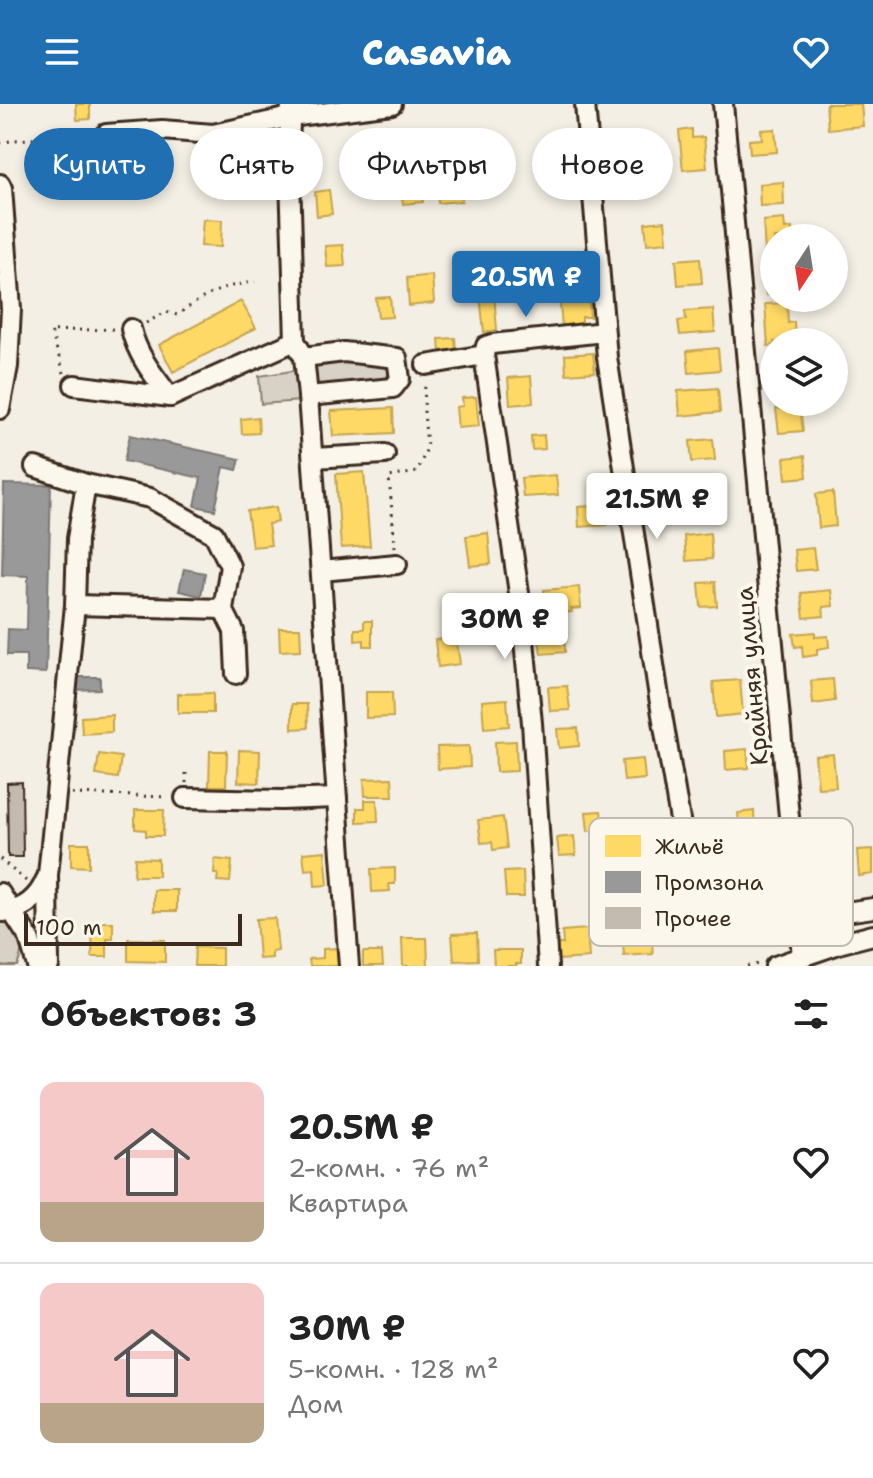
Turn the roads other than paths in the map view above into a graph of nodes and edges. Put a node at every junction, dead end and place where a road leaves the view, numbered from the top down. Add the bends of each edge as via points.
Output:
1 (392, 104) edge
2 (585, 104) edge
3 (723, 104) edge
4 (290, 111) edge
5 (174, 131) edge
6 (0, 184) edge
7 (6, 304) edge
8 (131, 329) dead end
9 (604, 332) junction
10 (300, 349) junction
11 (484, 355) junction
12 (426, 365) road end
13 (74, 385) dead end
14 (308, 396) junction
15 (170, 397) junction
16 (0, 409) edge
17 (385, 454) dead end
18 (313, 458) junction
19 (35, 467) dead end
20 (86, 484) junction
21 (397, 564) road end
22 (321, 571) junction
23 (75, 605) junction
24 (223, 609) junction
25 (236, 674) dead end
26 (185, 798) road end
27 (337, 798) junction
28 (680, 818) edge
29 (789, 818) edge
30 (48, 875) junction
31 (0, 893) edge
32 (873, 908) edge
33 (6, 911) edge
34 (853, 911) edge
35 (873, 935) edge
36 (29, 938) junction
37 (853, 940) edge
38 (801, 946) edge
39 (833, 946) edge
40 (802, 957) junction
41 (26, 966) edge
42 (37, 966) edge
43 (49, 966) edge
44 (349, 966) edge
45 (548, 966) edge
46 (775, 966) edge

1 - 4 street
2 - 9 street
3 - 29 street, Крайняя улица
4 - 5 street via 213,134
4 - 10 street
6 - 7 street
7 - 16 street via 8,366
8 - 15 street via 150,371
9 - 11 street via 492,344
9 - 28 street
10 - 14 street
10 - 14 street via 397,358 399,368 400,379 393,388
10 - 15 street
11 - 12 street
11 - 45 street via 520,600
13 - 15 street
14 - 18 street
17 - 18 street
18 - 22 street
19 - 20 street
20 - 23 street
20 - 24 street via 150,498 214,534 230,566
21 - 22 street
22 - 27 street
23 - 24 street
23 - 30 street
24 - 25 street via 234,631
26 - 27 street
27 - 44 street
30 - 33 street via 34,900
30 - 43 street
31 - 33 street
32 - 34 street
33 - 36 street
35 - 37 street
36 - 41 street
36 - 42 street
38 - 40 street, Крайняя улица
39 - 40 street
40 - 46 street

